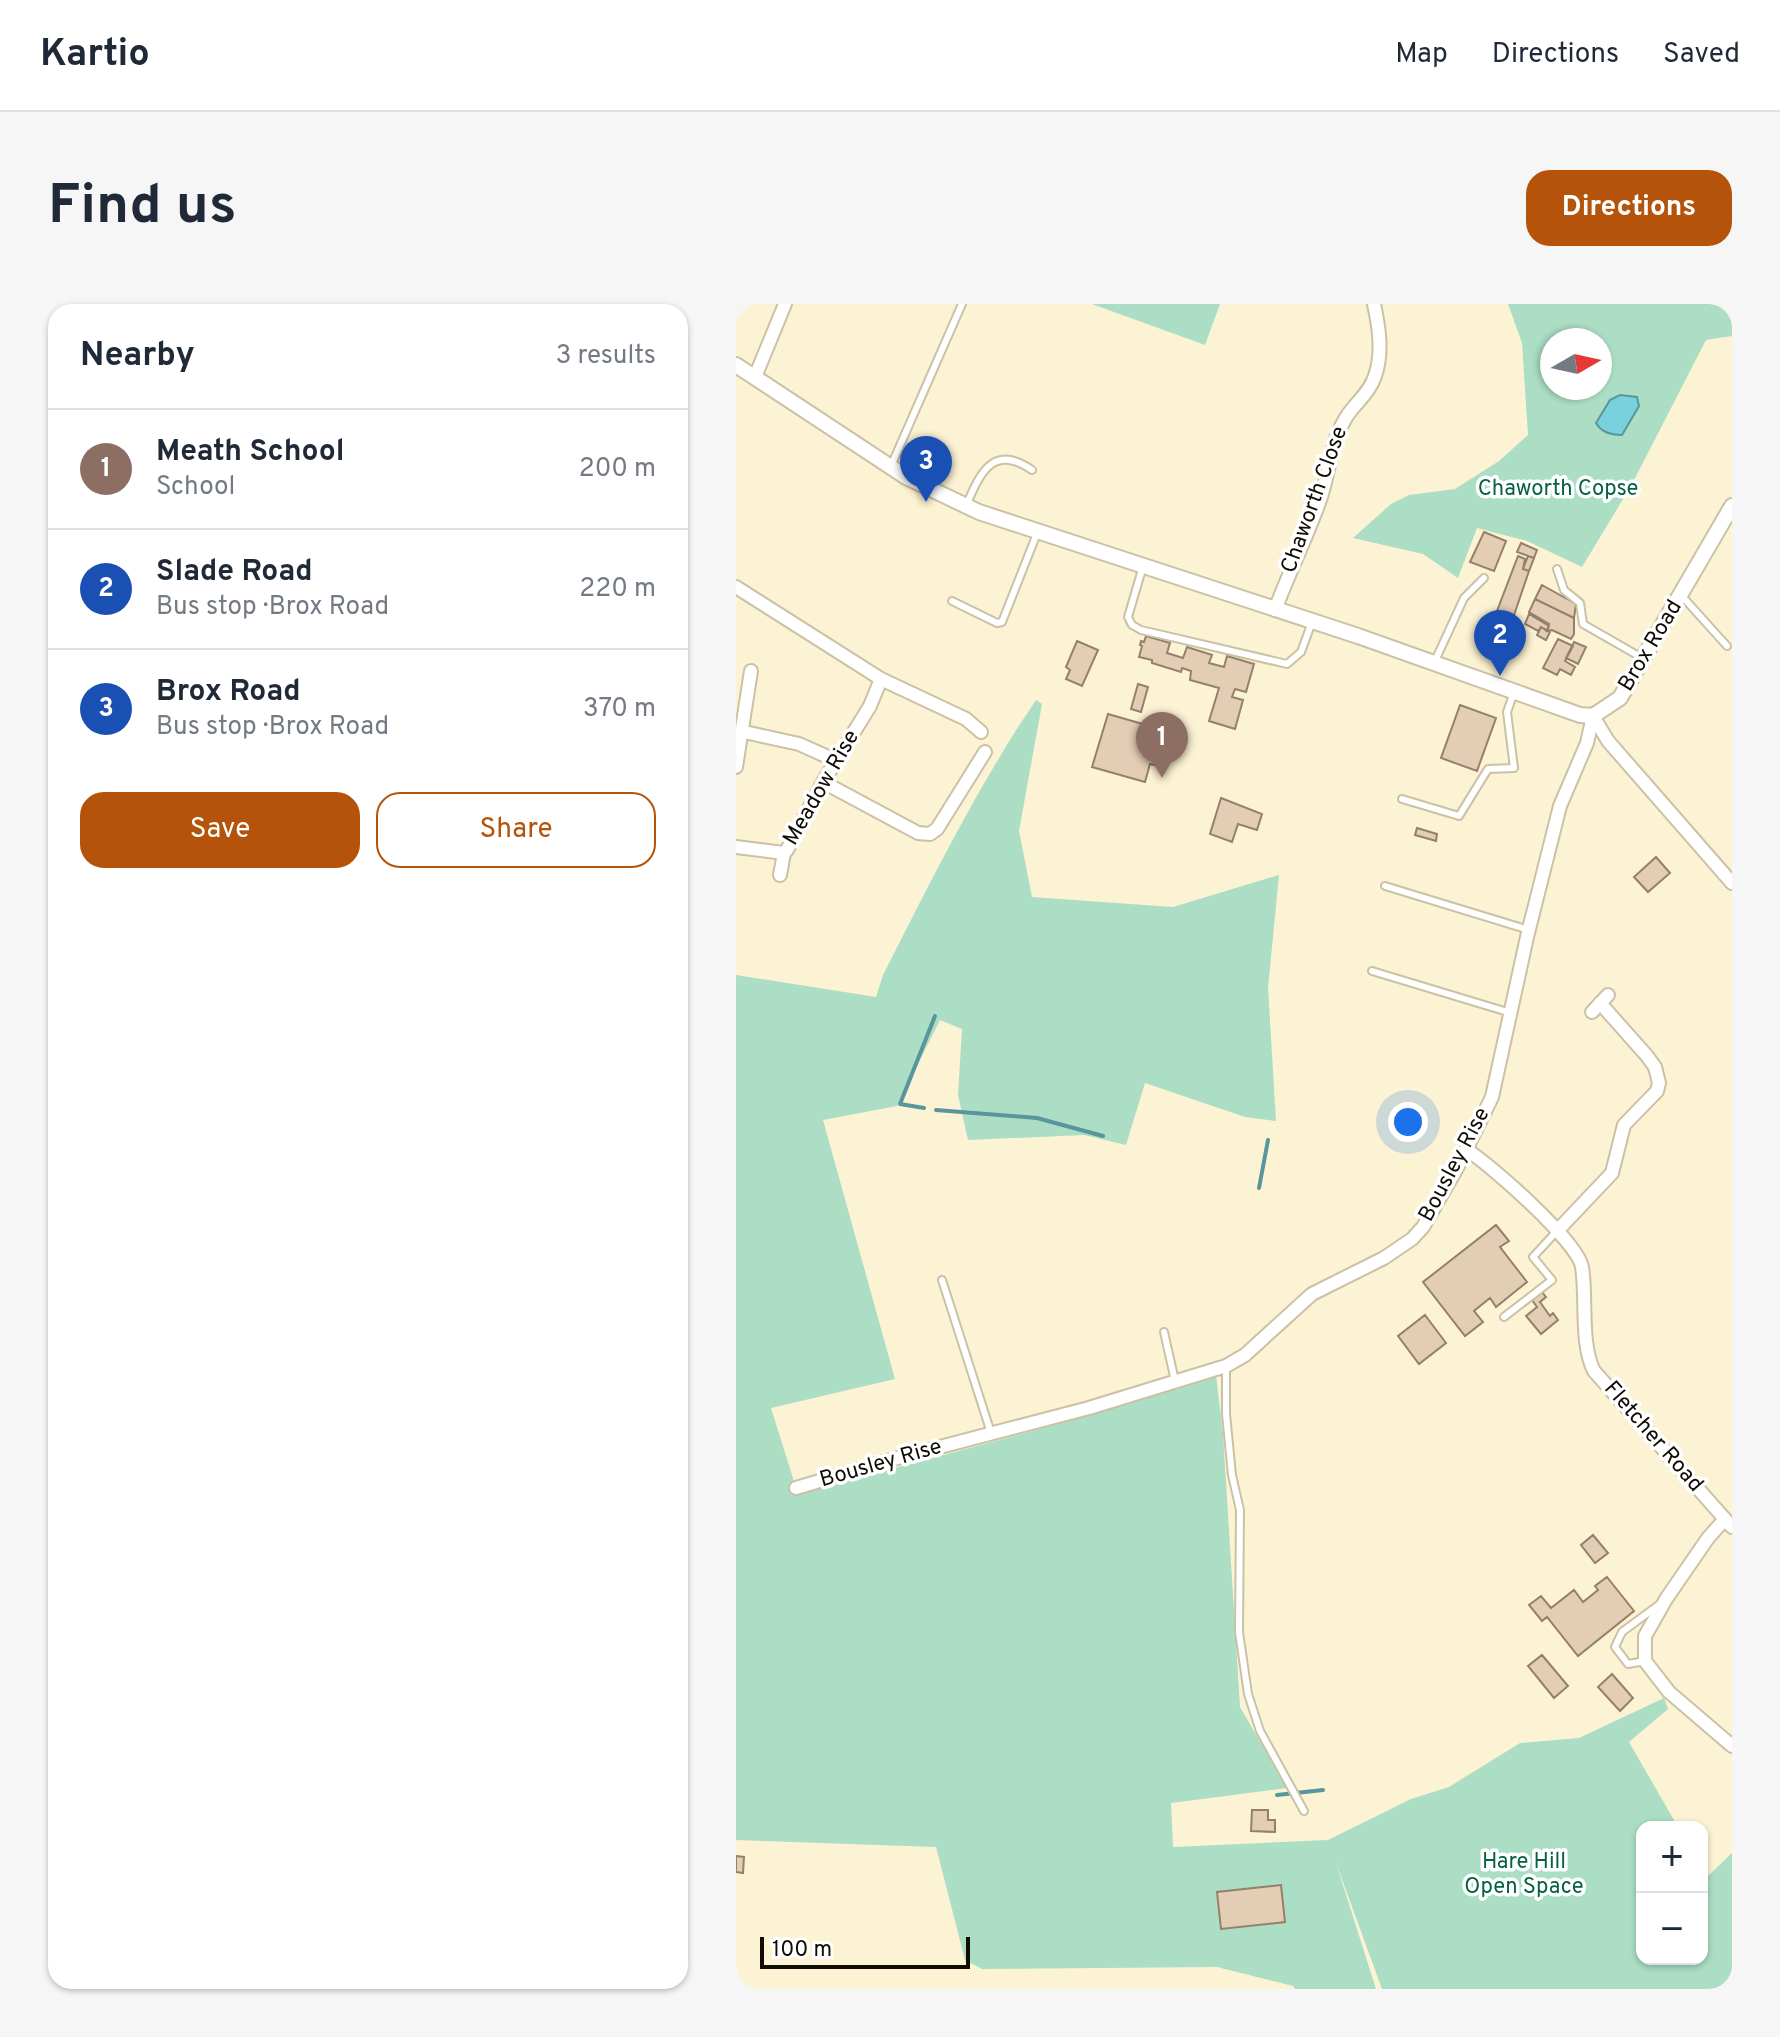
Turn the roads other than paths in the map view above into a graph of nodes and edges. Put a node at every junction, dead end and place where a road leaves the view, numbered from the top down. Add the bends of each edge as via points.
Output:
1 (785, 304) edge
2 (962, 304) edge
3 (1374, 304) edge
4 (737, 367) edge
5 (755, 377) junction
6 (891, 466) junction
7 (1032, 470) dead end
8 (966, 506) junction
9 (1731, 509) edge
10 (1038, 531) junction
11 (1143, 566) junction
12 (1557, 569) dead end
13 (1484, 578) dead end
14 (736, 587) edge
15 (1681, 595) junction
16 (952, 601) dead end
17 (1275, 610) junction
18 (1312, 622) junction
19 (1727, 646) dead end
20 (1644, 659) junction
21 (1434, 663) junction
22 (751, 671) dead end
23 (881, 679) junction
24 (1514, 692) junction
25 (1593, 716) junction
26 (740, 731) junction
27 (981, 732) dead end
28 (985, 752) dead end
29 (837, 761) junction
30 (736, 767) edge
31 (823, 782) junction
32 (1402, 799) dead end
33 (736, 847) edge
34 (784, 853) junction
35 (780, 875) dead end
36 (1732, 883) edge
37 (1385, 886) dead end
38 (1529, 930) junction
39 (1372, 971) dead end
40 (1600, 1003) dead end
41 (1511, 1013) junction
42 (1467, 1150) junction
43 (1557, 1231) junction
44 (942, 1280) dead end
45 (1504, 1317) dead end
46 (1164, 1332) dead end
47 (1226, 1366) junction
48 (1175, 1381) junction
49 (991, 1433) junction
50 (796, 1488) dead end
51 (1728, 1523) edge
52 (1666, 1599) junction
53 (1645, 1661) junction
54 (1732, 1746) edge
55 (1304, 1811) dead end

1 - 5 street
2 - 6 lane
3 - 17 street, Chaworth Close via 1379,346 1374,380 1345,418 1321,496
4 - 5 street
5 - 6 street
6 - 8 street
7 - 8 lane via 1018,460 997,460 980,473
8 - 10 street
9 - 15 street, Brox Road
10 - 11 street
10 - 16 lane via 1002,622
11 - 17 street
11 - 18 lane via 1128,617 1141,630 1287,664 1301,652
12 - 20 lane via 1564,590 1580,603 1583,624
13 - 21 lane via 1464,598
14 - 23 street
15 - 19 lane
15 - 20 street, Brox Road
17 - 18 street
18 - 21 street
20 - 25 street, Brox Road via 1620,698
21 - 24 street
22 - 26 street
23 - 27 street via 966,719
23 - 29 street, Meadow Rise
24 - 25 street
24 - 32 lane via 1507,712 1514,768 1488,769 1459,816
25 - 36 street via 1608,741
25 - 38 street, Bousley Rise via 1560,806
26 - 29 street via 799,744
26 - 30 street
28 - 31 street via 930,834 918,833
29 - 31 street, Meadow Rise
31 - 34 street, Meadow Rise
33 - 34 street, Meadow Rise
34 - 35 street
37 - 38 lane
38 - 41 street, Bousley Rise
39 - 41 lane
40 - 43 street via 1647,1056 1659,1083 1624,1125 1612,1173
41 - 42 street, Bousley Rise via 1492,1097
42 - 43 street, Fletcher Road
42 - 47 street, Bousley Rise via 1412,1239 1312,1294
43 - 45 lane via 1533,1257 1552,1280
43 - 51 street, Fletcher Road via 1579,1258 1594,1371
44 - 49 lane
46 - 48 lane
47 - 48 street, Bousley Rise
47 - 55 lane via 1226,1414 1240,1510 1239,1632 1248,1694 1260,1731
48 - 49 street, Bousley Rise
49 - 50 street, Bousley Rise
51 - 52 street via 1708,1538
52 - 53 street via 1645,1636
52 - 53 lane via 1622,1632 1615,1647 1628,1664
53 - 54 street via 1669,1692

